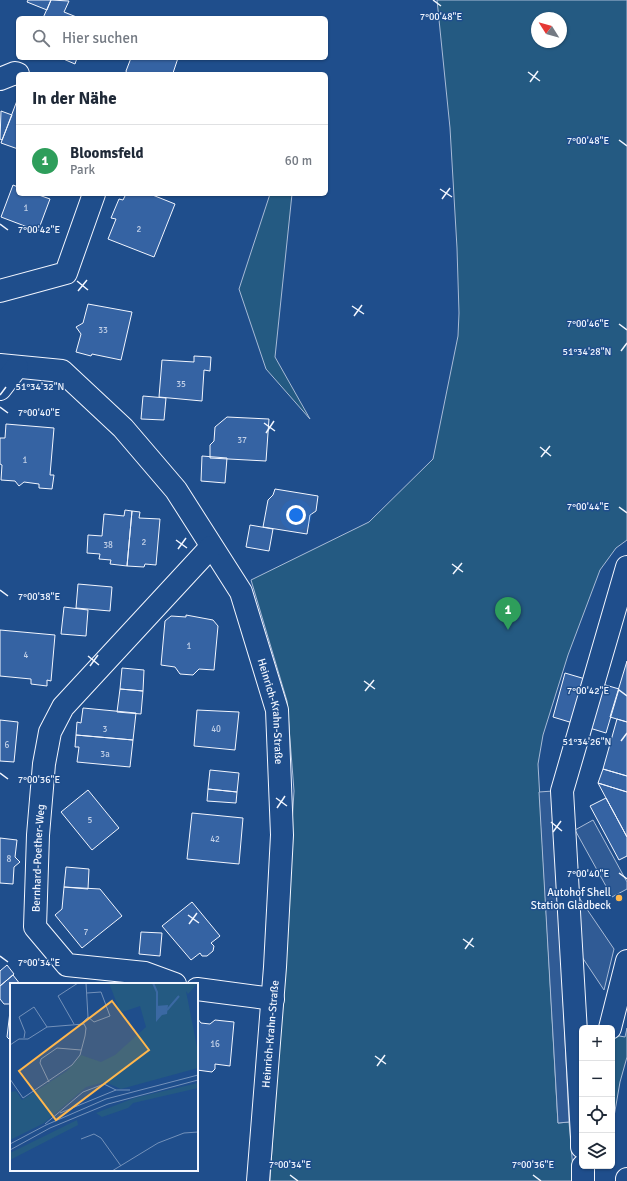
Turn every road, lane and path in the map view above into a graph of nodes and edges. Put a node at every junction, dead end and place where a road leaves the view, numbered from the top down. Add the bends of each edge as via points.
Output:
1 (16, 73) edge
2 (0, 78) edge
3 (93, 196) edge
4 (0, 291) edge
5 (8, 366) edge
6 (0, 389) edge
7 (211, 547) junction
8 (627, 567) edge
9 (627, 961) edge
10 (172, 983) edge
11 (198, 990) edge
12 (273, 999) junction
13 (611, 1025) edge
14 (582, 1133) edge
15 (583, 1169) edge
16 (258, 1181) edge
17 (583, 1181) edge

1 - 2 main road
3 - 4 main road via 66,273
5 - 6 main road
5 - 7 main road, Heinrich-Krahn-Straße via 62,371 123,428 176,490
7 - 10 main road, Bernhard-Poether-Weg via 63,707 50,732 44,764 38,835 35,927 67,965 145,972
7 - 12 main road, Heinrich-Krahn-Straße via 241,592 277,710 282,835
8 - 14 main road via 562,791
9 - 13 main road
11 - 12 main road
12 - 16 main road, Heinrich-Krahn-Straße
15 - 17 main road

